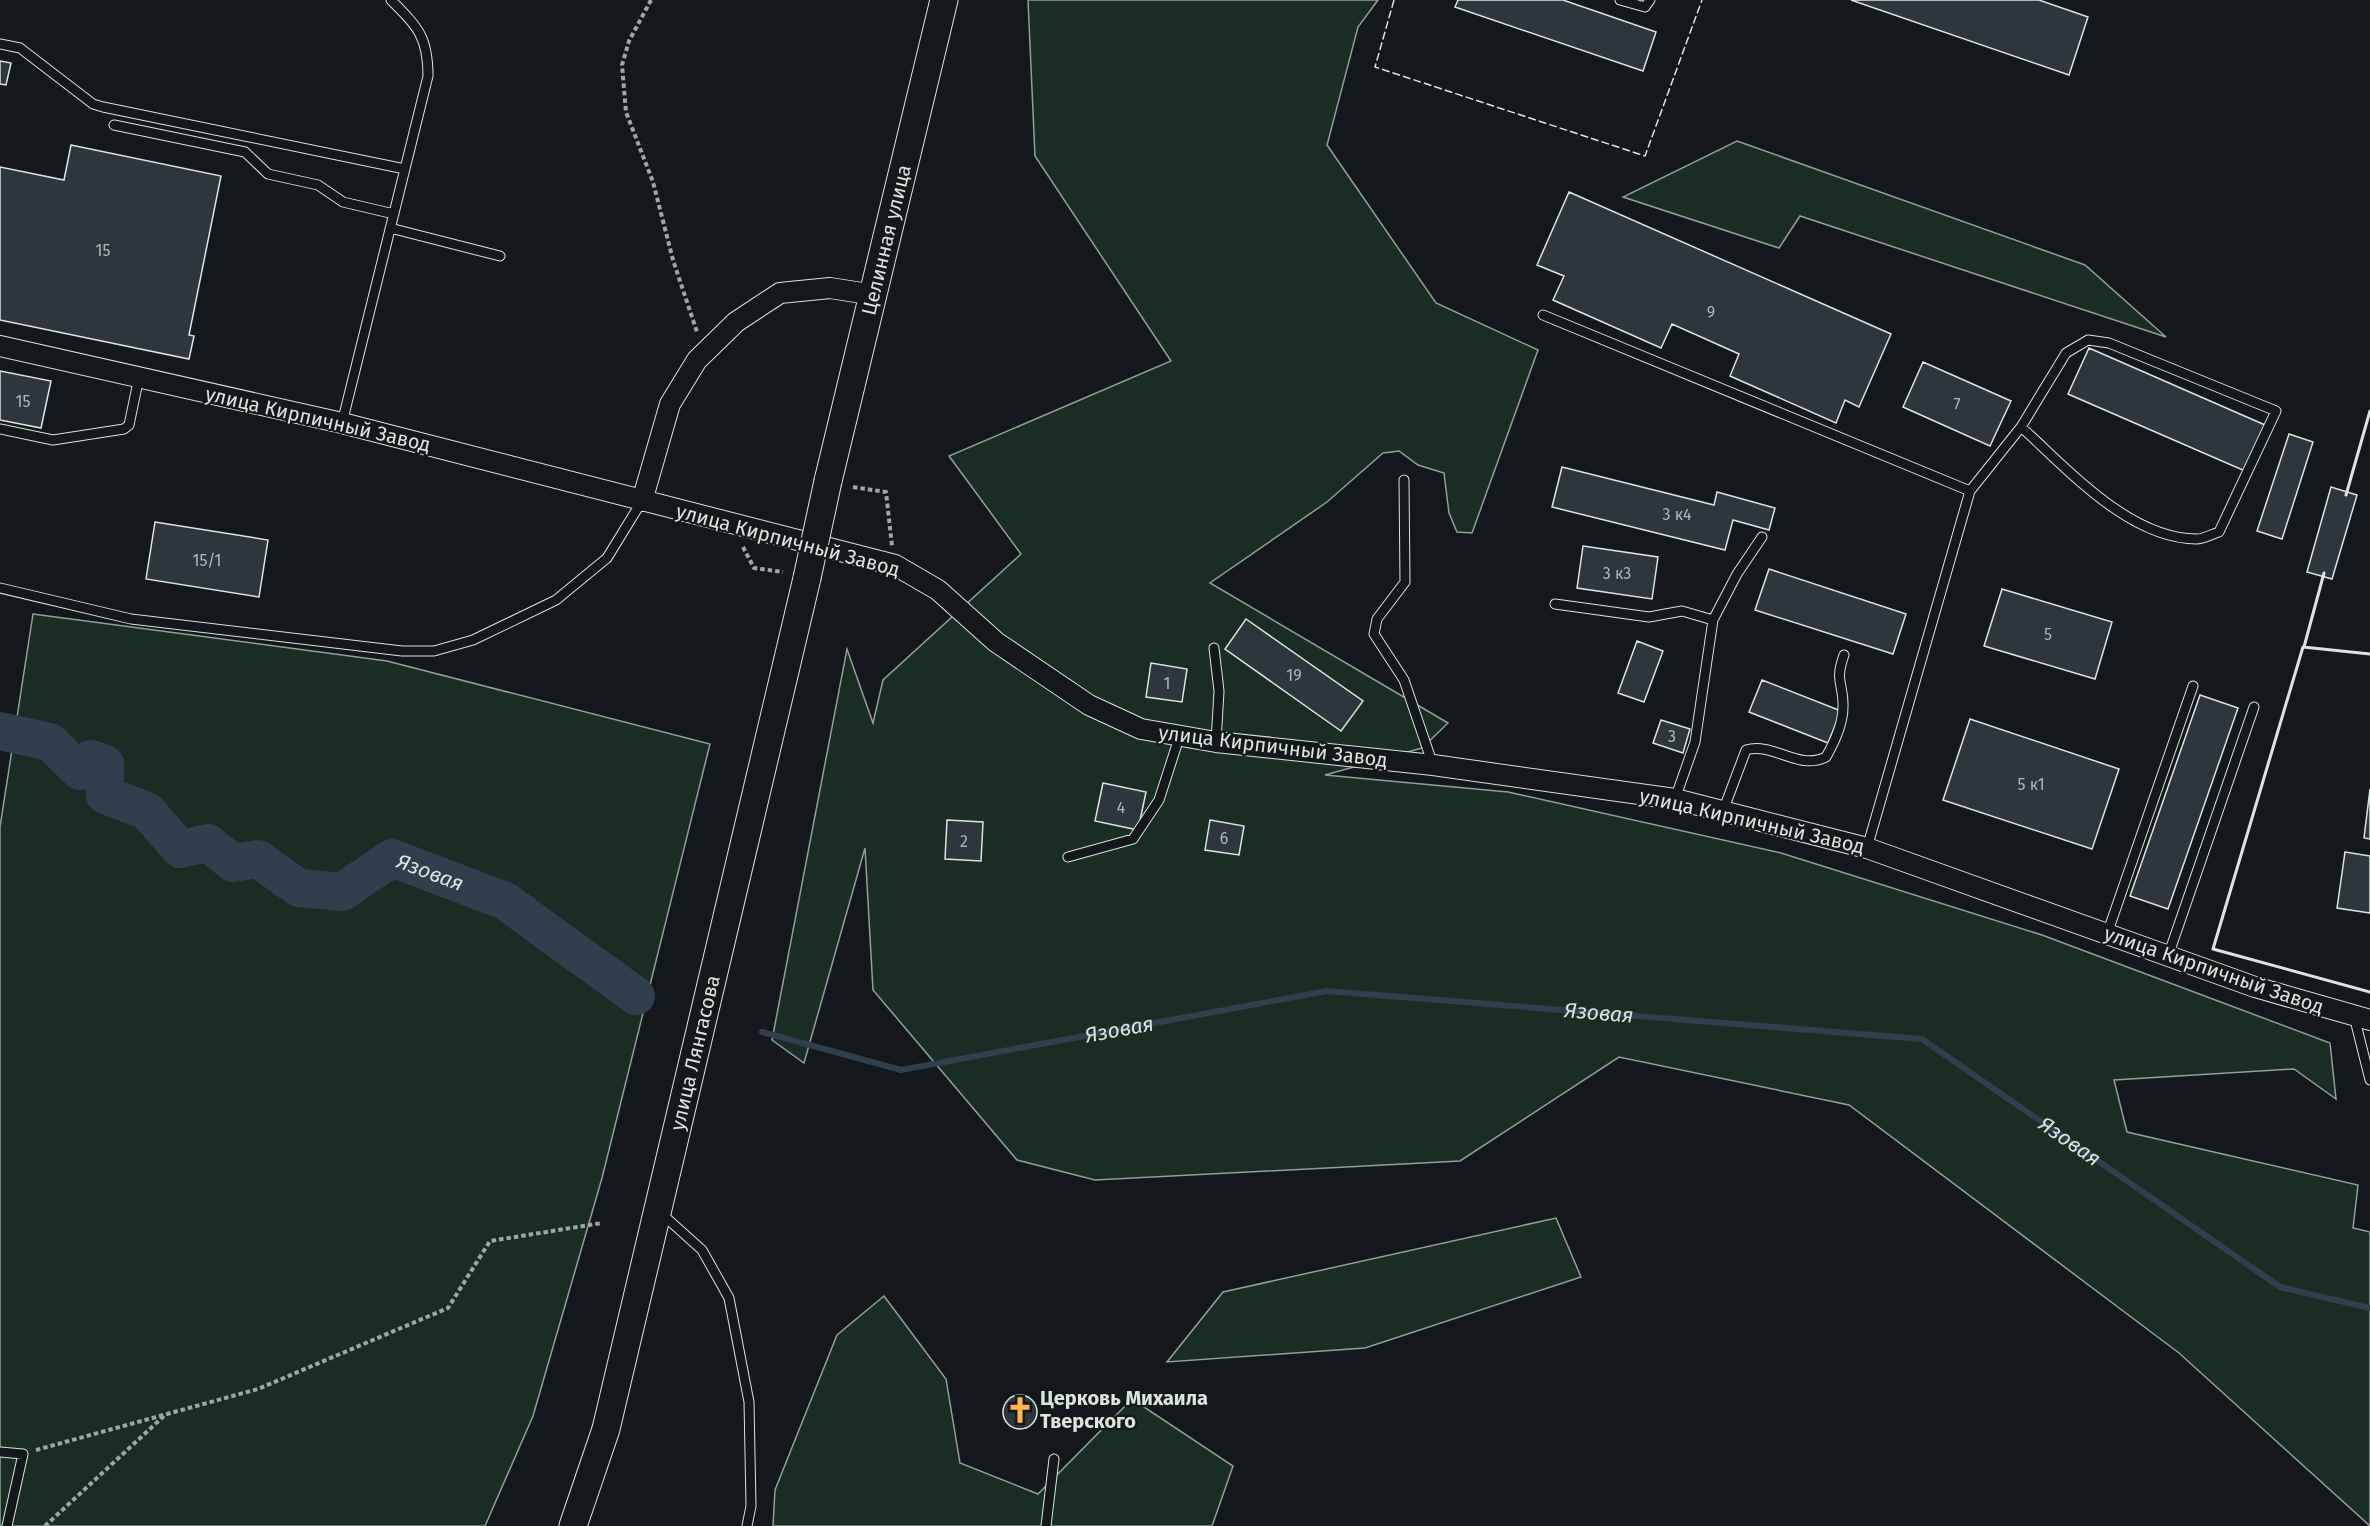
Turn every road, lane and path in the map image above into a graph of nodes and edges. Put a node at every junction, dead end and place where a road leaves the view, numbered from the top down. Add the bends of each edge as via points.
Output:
1 (391, 0) edge
2 (651, 0) edge
3 (944, 0) edge
4 (1620, 0) edge
5 (1650, 0) edge
6 (0, 44) edge
7 (114, 125) dead end
8 (405, 169) junction
9 (394, 214) junction
10 (390, 228) junction
11 (500, 256) dead end
12 (874, 295) junction
13 (1543, 315) dead end
14 (0, 346) edge
15 (697, 360) junction
16 (140, 377) junction
17 (342, 423) junction
18 (2021, 427) junction
19 (0, 429) edge
20 (1404, 480) dead end
21 (840, 484) junction
22 (1970, 491) junction
23 (642, 501) junction
24 (732, 524) junction
25 (1762, 537) dead end
26 (894, 565) junction
27 (795, 575) junction
28 (0, 588) edge
29 (1556, 604) dead end
30 (1713, 620) junction
31 (1214, 648) dead end
32 (1844, 654) dead end
33 (2193, 686) dead end
34 (2254, 707) dead end
35 (1180, 735) junction
36 (1216, 742) junction
37 (1433, 765) junction
38 (1675, 799) junction
39 (1723, 811) junction
40 (1867, 848) junction
41 (1068, 857) dead end
42 (2107, 934) junction
43 (2168, 956) junction
44 (2362, 1018) edge
45 (2370, 1080) edge
46 (657, 1210) junction
47 (602, 1223) dead end
48 (166, 1414) junction
49 (0, 1452) edge
50 (23, 1454) junction
51 (1054, 1459) dead end
52 (7, 1526) edge
53 (45, 1526) edge
54 (573, 1526) edge
55 (747, 1526) edge
56 (1046, 1526) edge

1 - 8 lane via 411,20 428,49 428,76
2 - 15 path via 622,65 626,112 653,182 697,332
3 - 12 main road, Целинная улица
4 - 5 lane via 1645,7
6 - 8 lane via 20,48 85,98 103,107
7 - 9 lane via 245,152 268,174 318,185 343,202
8 - 9 lane
9 - 10 lane
10 - 11 lane
10 - 17 lane
12 - 15 street via 830,288 780,293 736,322
12 - 21 main road, Целинная улица
13 - 22 lane
14 - 16 street, улица Кирпичный Завод
15 - 23 street via 670,404
16 - 17 street, улица Кирпичный Завод
16 - 19 lane via 129,425 124,429 53,440
17 - 23 street, улица Кирпичный Завод
18 - 18 lane via 2066,353 2088,340 2109,343 2276,411 2219,532 2198,539 2157,532 2108,505
18 - 22 lane
20 - 37 lane via 1404,582 1377,619 1374,634 1404,680
21 - 26 path via 886,492
21 - 27 main road, Целинная улица, bridge
22 - 40 lane
23 - 24 street, улица Кирпичный Завод
23 - 28 lane via 607,558 556,600 473,640 434,651 402,651 131,619
24 - 26 street, улица Кирпичный Завод
24 - 27 path via 754,568
25 - 30 lane
26 - 35 street, улица Кирпичный Завод via 938,590 996,642 1089,705 1141,729
27 - 46 main road, улица Лянгасова
29 - 30 lane via 1649,617 1682,611
30 - 38 lane via 1695,742
31 - 36 lane via 1219,691
32 - 39 lane via 1838,677 1842,717 1826,757 1815,763 1766,749 1746,750
33 - 42 lane
34 - 43 lane
35 - 36 street, улица Кирпичный Завод
35 - 41 lane via 1159,800 1132,839
36 - 37 street, улица Кирпичный Завод
37 - 38 street, улица Кирпичный Завод
38 - 39 street, улица Кирпичный Завод
39 - 40 street, улица Кирпичный Завод
40 - 42 street, улица Кирпичный Завод
42 - 43 street, улица Кирпичный Завод
43 - 44 street, улица Кирпичный Завод via 2254,987
44 - 45 lane
46 - 54 main road, улица Лянгасова via 606,1429
46 - 55 lane via 702,1250 729,1298 749,1402 751,1506
47 - 48 path via 490,1241 448,1308 258,1389
48 - 50 path
48 - 53 path
49 - 50 lane
50 - 52 lane
51 - 56 lane

